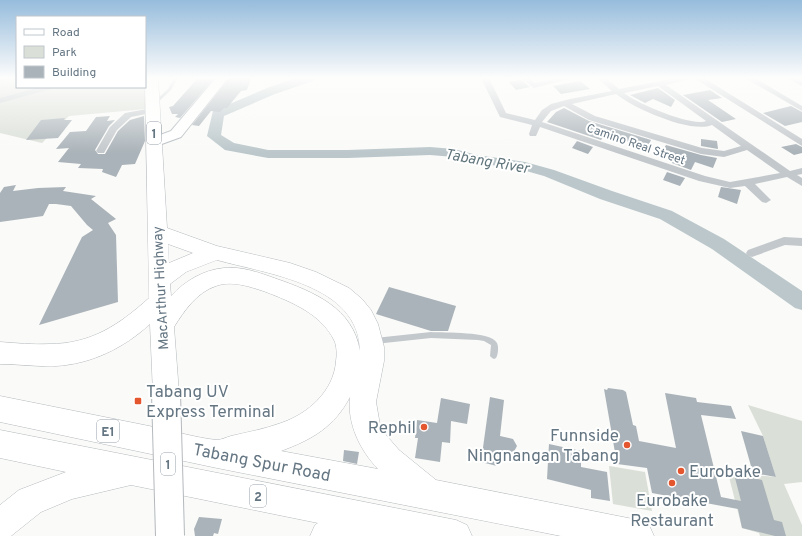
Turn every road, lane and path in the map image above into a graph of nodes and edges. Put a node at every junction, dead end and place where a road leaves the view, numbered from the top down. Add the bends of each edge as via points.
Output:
1 (155, 103) edge
2 (201, 103) edge
3 (498, 103) edge
4 (634, 103) edge
5 (686, 103) edge
6 (738, 103) edge
7 (792, 103) edge
8 (566, 104) joint
9 (153, 105) junction
10 (802, 109) edge
11 (711, 122) junction
12 (536, 123) junction
13 (533, 134) dead end
14 (154, 142) junction
15 (802, 143) edge
16 (748, 147) junction
17 (100, 151) dead end
18 (802, 171) edge
19 (788, 174) junction
20 (747, 183) junction
21 (802, 183) edge
22 (766, 200) dead end
23 (157, 232) junction
24 (802, 242) edge
25 (752, 252) dead end
26 (216, 253) junction
27 (160, 291) junction
28 (162, 326) junction
29 (371, 342) junction
30 (0, 352) edge
31 (494, 356) dead end
32 (0, 409) edge
33 (0, 444) edge
34 (217, 454) junction
35 (133, 471) junction
36 (430, 494) junction
37 (383, 521) junction
38 (0, 525) edge
39 (170, 536) edge
40 (326, 536) edge
41 (456, 536) edge
42 (638, 536) edge

1 - 9 lane
2 - 14 main road via 176,134
3 - 12 street, Camino Real Street via 503,114
4 - 11 street via 691,124 704,125
5 - 11 street
6 - 15 street
7 - 10 street
8 - 12 street via 551,107
8 - 16 street via 592,118 701,151 724,154
9 - 14 highway, MacArthur Highway / 1
9 - 17 street via 128,115 113,129
11 - 16 street
12 - 13 street
12 - 20 street, Camino Real Street via 703,179 730,185
14 - 23 highway, MacArthur Highway / 1
16 - 19 street
18 - 19 street, Camino Real Street
19 - 20 street, Camino Real Street
19 - 21 street
20 - 22 street
23 - 26 highway
23 - 27 highway, MacArthur Highway / 1
24 - 25 street via 784,241
26 - 27 highway via 179,266
26 - 29 highway via 302,275 328,287 354,305 363,317
27 - 28 highway, MacArthur Highway / 1
27 - 30 highway via 140,321 92,349 55,355
28 - 34 highway via 174,306 198,285 217,277 236,276 258,281 313,303 322,309 347,343 349,361 344,383 324,414 286,436
28 - 39 highway, MacArthur Highway / 1, bridge
29 - 31 lane via 431,335 478,337 494,344
29 - 36 highway via 372,359 363,403 364,418 371,437 379,449
32 - 34 highway, Tabang Spur Road / E1
33 - 35 highway
34 - 36 highway, Tabang Spur Road / E1
35 - 37 highway, 2
35 - 38 highway via 72,484 30,501
36 - 42 highway
37 - 40 highway via 351,526
37 - 41 highway, 2

